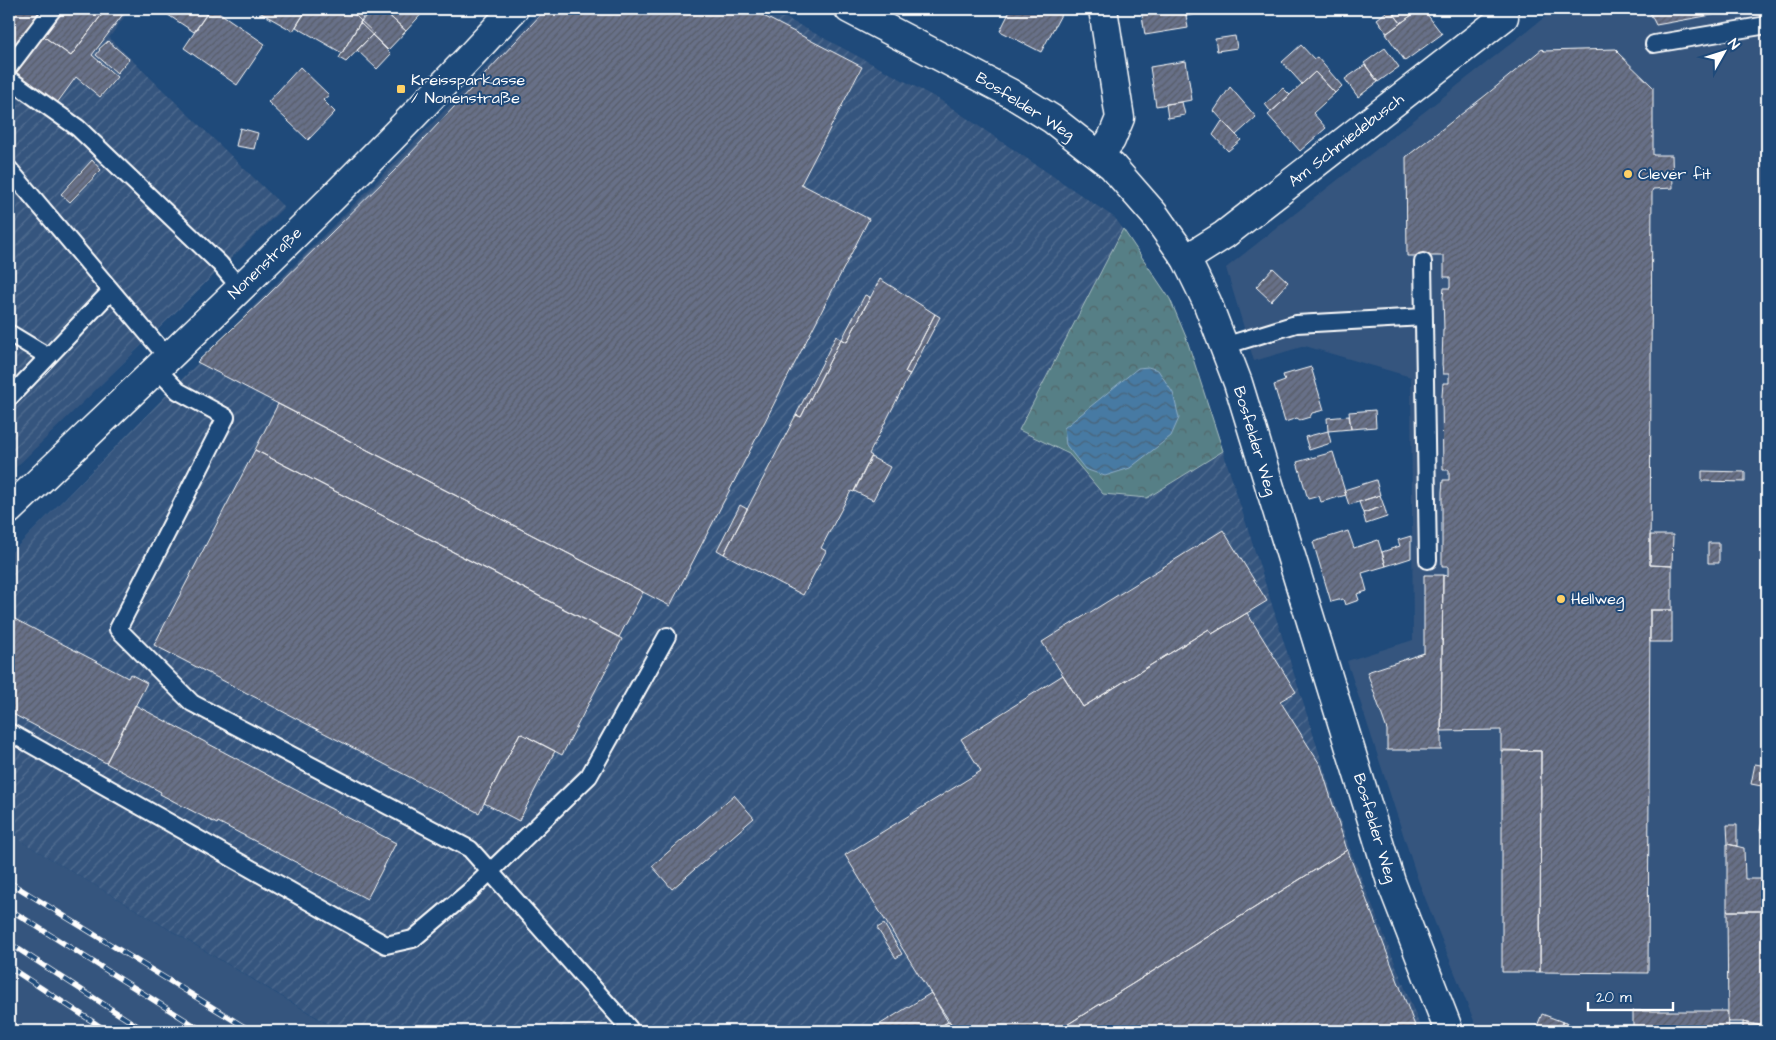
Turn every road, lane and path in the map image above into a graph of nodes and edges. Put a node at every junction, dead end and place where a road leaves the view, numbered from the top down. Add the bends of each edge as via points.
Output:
1 (53, 9) edge
2 (514, 9) edge
3 (849, 9) edge
4 (1102, 9) edge
5 (1504, 18) dead end
6 (1767, 24) edge
7 (1654, 44) dead end
8 (9, 67) edge
9 (9, 79) edge
10 (1099, 155) junction
11 (9, 170) edge
12 (1186, 259) junction
13 (1423, 262) dead end
14 (240, 288) junction
15 (111, 291) junction
16 (1424, 317) junction
17 (9, 333) edge
18 (1224, 346) junction
19 (47, 356) junction
20 (162, 363) junction
21 (9, 398) edge
22 (9, 510) edge
23 (1428, 560) dead end
24 (667, 636) dead end
25 (9, 732) edge
26 (490, 870) junction
27 (628, 1031) edge
28 (1449, 1031) edge

1 - 8 lane
2 - 14 street, Nonenstraße via 360,170
3 - 10 street, Bosfelder Weg via 1010,94 1052,119
4 - 10 street via 1120,118 1111,140
5 - 12 street, Am Schmiedebusch via 1224,235
6 - 7 lane
9 - 14 lane via 78,128 220,264
10 - 12 street, Bosfelder Weg via 1154,214
11 - 15 lane
12 - 18 street, Bosfelder Weg
13 - 16 lane
14 - 20 street, Nonenstraße
15 - 19 lane
15 - 20 lane
16 - 18 lane via 1296,324
16 - 23 lane
17 - 19 lane
18 - 28 street, Bosfelder Weg via 1391,882
19 - 21 lane
20 - 22 street, Nonenstraße
20 - 26 lane via 178,391 226,416 118,629 192,703 470,849
24 - 26 lane via 590,776
25 - 26 lane via 386,945 413,939
26 - 27 lane via 629,1028

